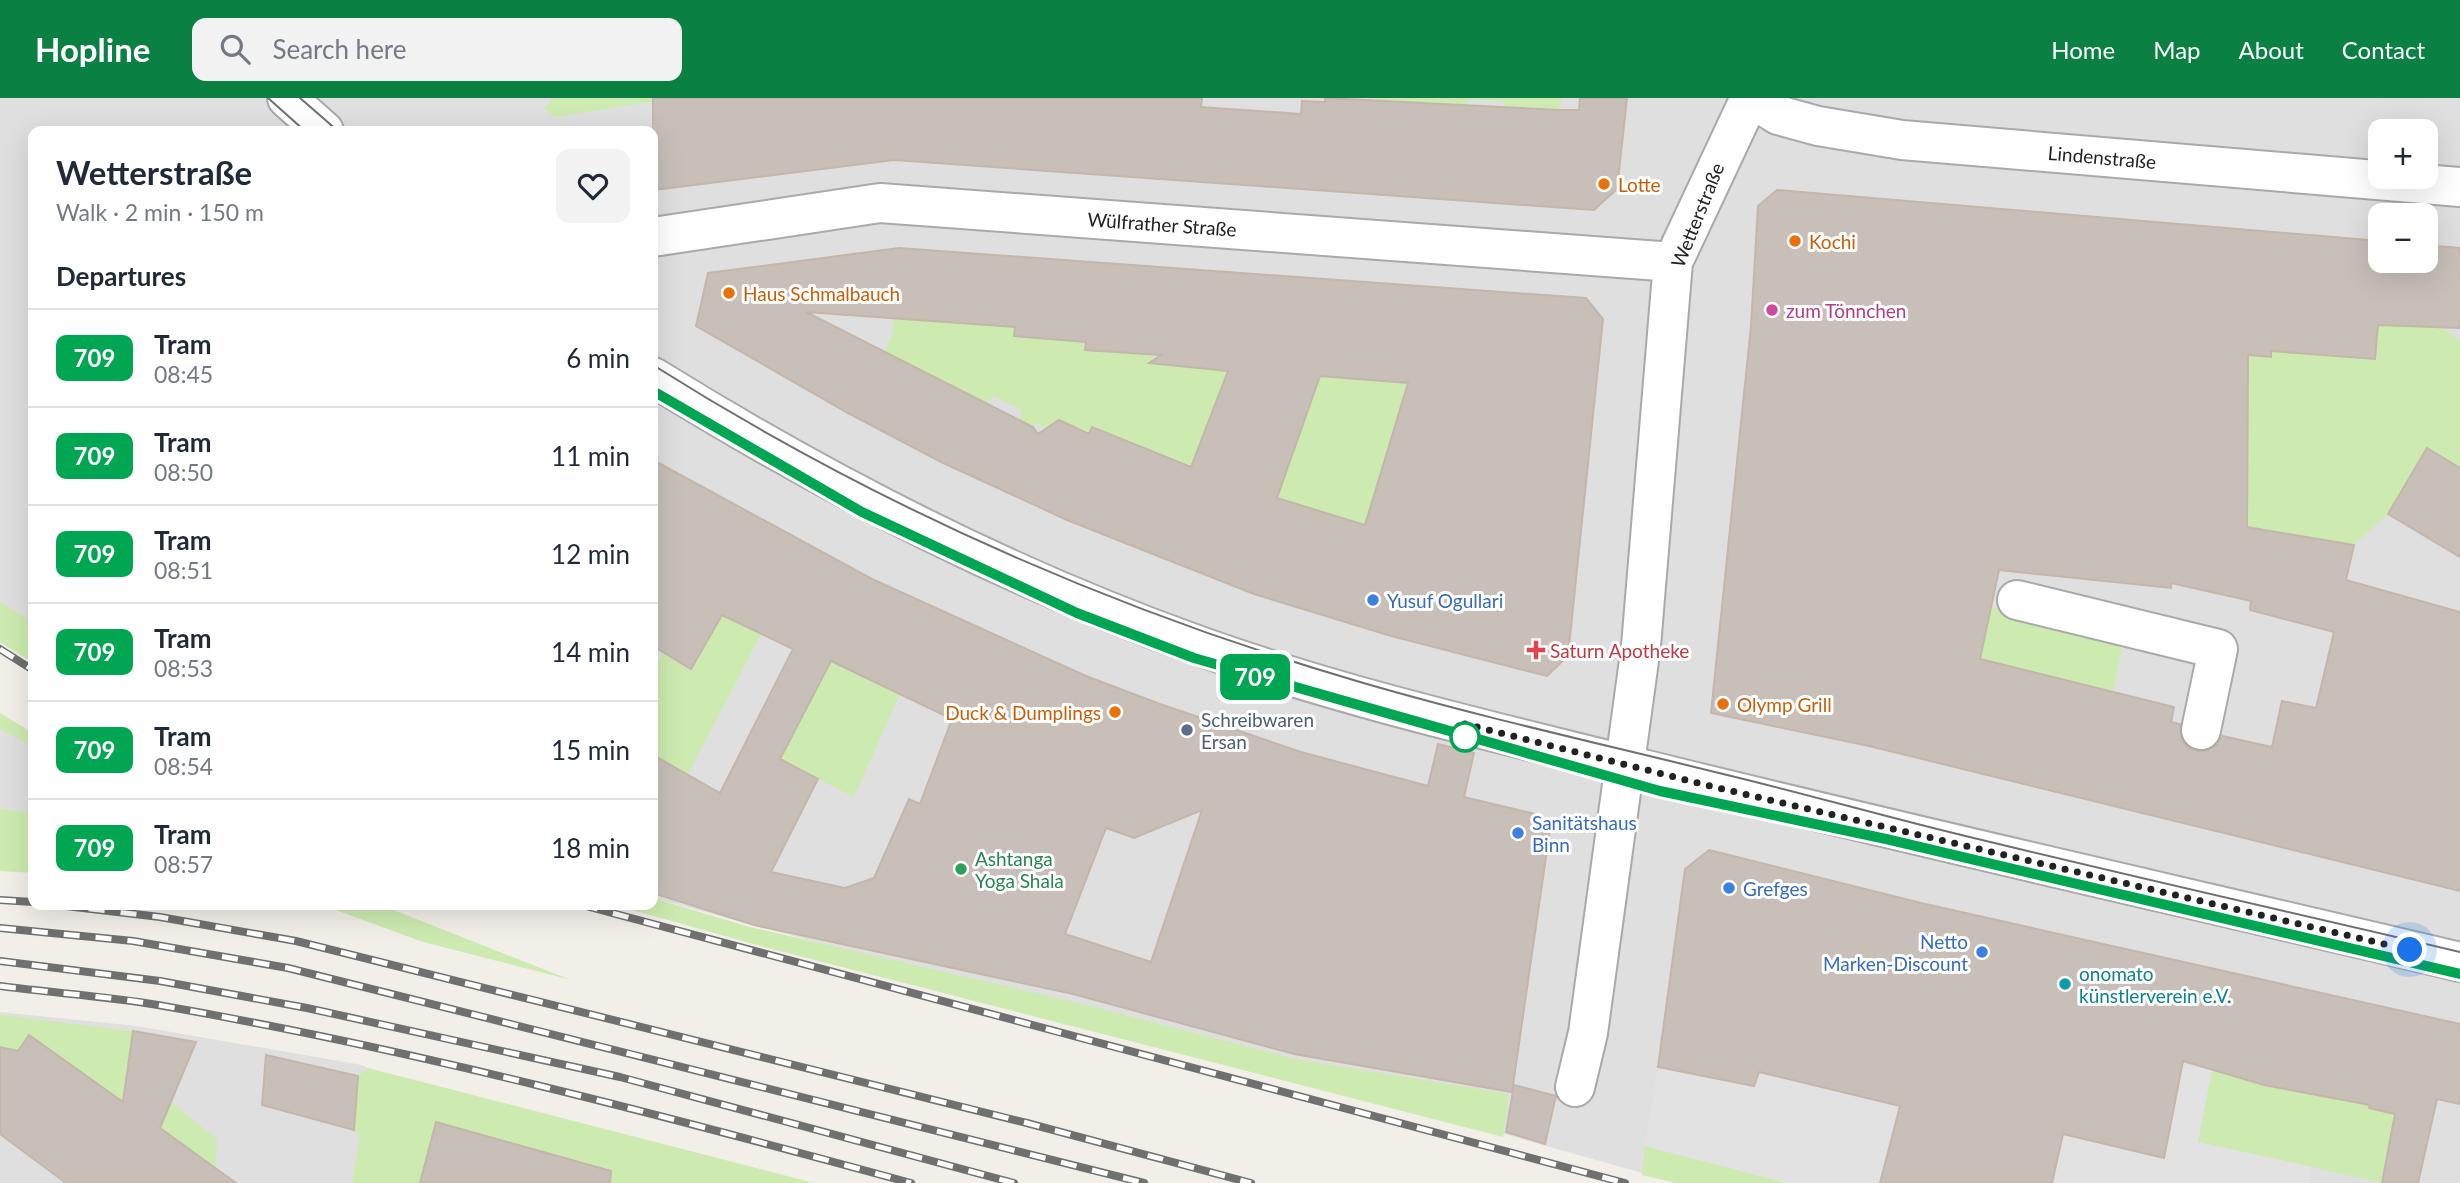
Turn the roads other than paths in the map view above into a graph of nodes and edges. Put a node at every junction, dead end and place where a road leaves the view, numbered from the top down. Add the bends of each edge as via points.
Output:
1 (287, 98) edge
2 (1750, 98) edge
3 (318, 126) edge
4 (2460, 187) edge
5 (658, 236) edge
6 (1673, 262) junction
7 (658, 380) edge
8 (2017, 600) dead end
9 (2202, 730) dead end
10 (1626, 765) junction
11 (2460, 962) edge
12 (1575, 1087) dead end

1 - 3 street
2 - 4 street, Lindenstraße via 1778,115 1902,140
2 - 6 street, Wetterstraße
5 - 6 street, Wülfrather Straße via 880,203
6 - 10 street, Wetterstraße via 1641,646
7 - 10 street via 734,428 896,517 984,559 1191,643 1457,722
8 - 9 street via 2218,649
10 - 11 street
10 - 12 street, Wetterstraße via 1588,1033

